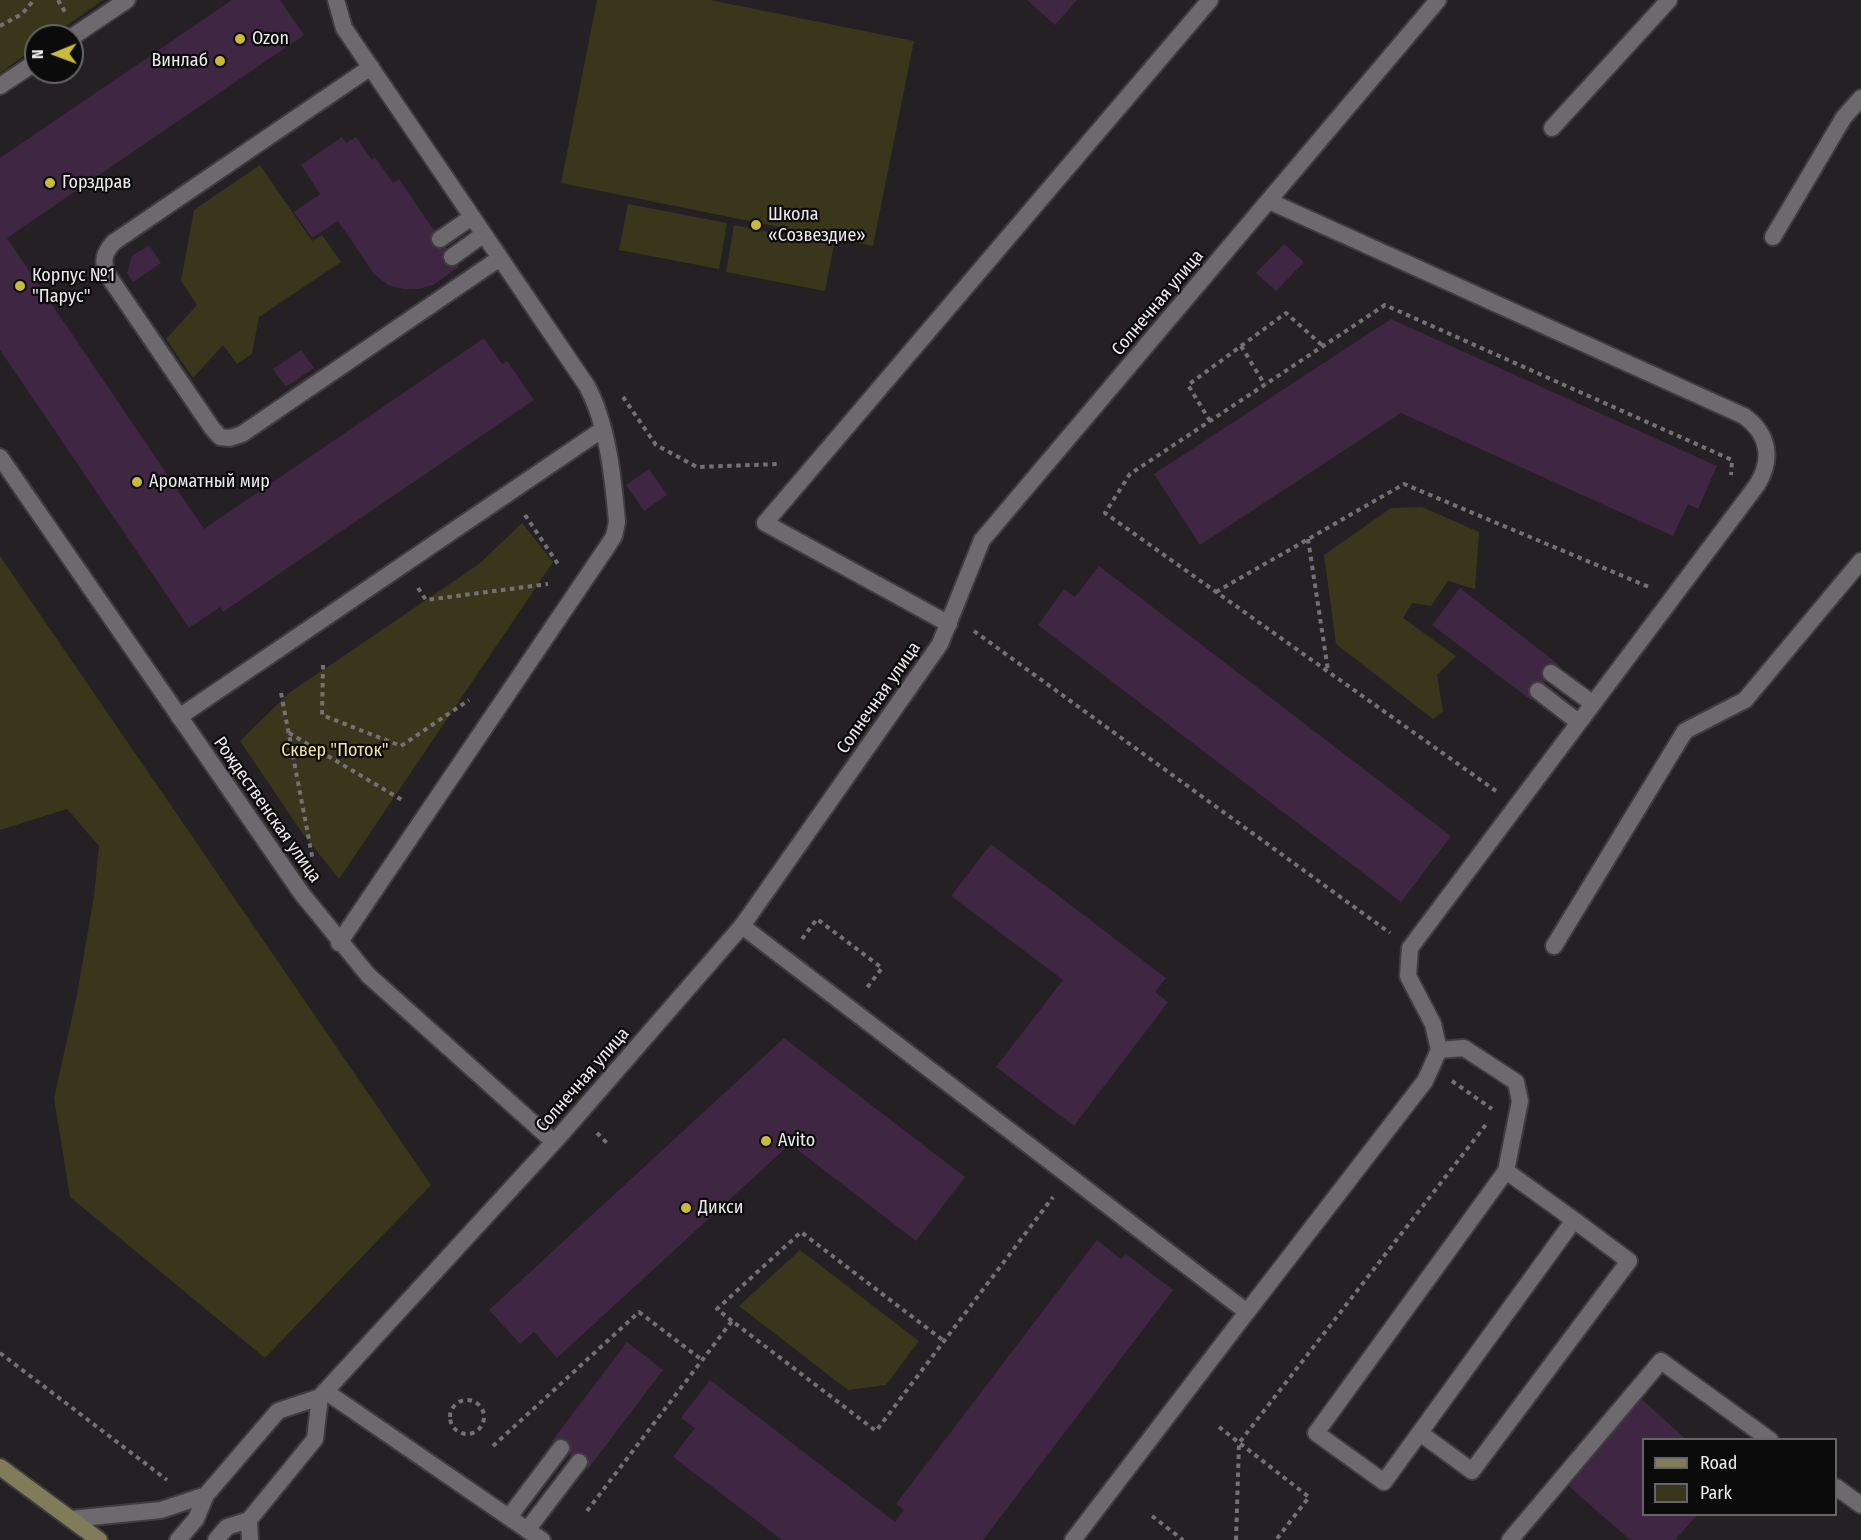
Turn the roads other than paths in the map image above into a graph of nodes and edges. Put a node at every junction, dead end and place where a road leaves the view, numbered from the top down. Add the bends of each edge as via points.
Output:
1 (127, 0) edge
2 (336, 0) edge
3 (1210, 0) edge
4 (1438, 0) edge
5 (1669, 0) edge
6 (84, 29) edge
7 (371, 67) junction
8 (24, 70) edge
9 (0, 86) edge
10 (1861, 98) edge
11 (1552, 128) dead end
12 (1269, 201) junction
13 (472, 217) junction
14 (484, 234) junction
15 (1773, 237) dead end
16 (440, 239) dead end
17 (452, 256) dead end
18 (500, 258) junction
19 (603, 429) junction
20 (0, 457) edge
21 (1861, 561) edge
22 (950, 620) junction
23 (1551, 673) dead end
24 (1538, 691) dead end
25 (1592, 703) junction
26 (179, 717) junction
27 (1578, 722) junction
28 (742, 926) junction
29 (339, 943) junction
30 (1554, 946) dead end
31 (1439, 1050) junction
32 (554, 1142) junction
33 (1506, 1171) junction
34 (1574, 1220) junction
35 (1247, 1312) junction
36 (322, 1394) junction
37 (1420, 1433) junction
38 (1767, 1438) edge
39 (561, 1448) dead end
40 (579, 1462) dead end
41 (0, 1467) edge
42 (1837, 1487) edge
43 (206, 1495) junction
44 (1861, 1505) edge
45 (509, 1517) junction
46 (71, 1519) junction
47 (249, 1520) junction
48 (527, 1530) junction
49 (99, 1540) edge
50 (178, 1540) edge
51 (216, 1540) edge
52 (250, 1540) edge
53 (542, 1540) edge
54 (1073, 1540) edge
55 (1510, 1540) edge

1 - 6 street
2 - 7 street via 344,28
3 - 22 street via 765,523
4 - 12 street, Солнечная улица
5 - 11 street
7 - 13 street
7 - 18 street via 114,242 105,251 103,263 107,274 212,428 220,437 230,438 242,434
8 - 9 street
10 - 15 street via 1844,117
12 - 22 street, Солнечная улица via 982,540
12 - 25 street via 1757,425 1767,450 1760,482
13 - 14 street
13 - 16 street
14 - 17 street
14 - 18 street
18 - 19 street via 587,386
19 - 26 street
19 - 29 street via 617,522 614,536
20 - 26 street, Рождественская улица
21 - 30 street via 1745,700 1685,731
22 - 28 street, Солнечная улица via 940,644
23 - 25 street
24 - 27 street
25 - 27 street
26 - 29 street, Рождественская улица
27 - 31 street via 1410,948 1408,976 1432,1024
28 - 32 street, Солнечная улица
28 - 35 street
29 - 32 street, Рождественская улица via 368,975
31 - 33 street via 1464,1048 1516,1082 1520,1101
31 - 35 street via 1425,1081
32 - 36 street, Солнечная улица
33 - 34 street
33 - 37 street via 1316,1433 1384,1482
34 - 37 street
34 - 37 street via 1629,1261 1472,1471
35 - 54 street
36 - 43 street via 278,1411
36 - 45 street
36 - 47 street via 315,1439
38 - 55 street via 1661,1361
39 - 45 street
40 - 48 street
41 - 46 main road
42 - 44 street
43 - 46 street via 161,1510
43 - 50 street via 196,1519
45 - 48 street
46 - 49 main road
47 - 51 street via 227,1527
47 - 52 street
48 - 53 street

